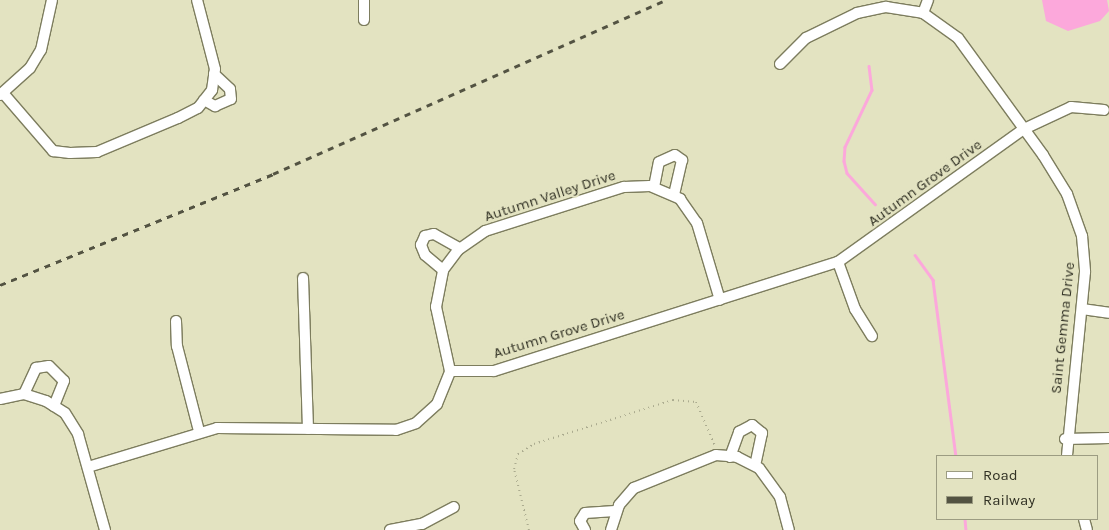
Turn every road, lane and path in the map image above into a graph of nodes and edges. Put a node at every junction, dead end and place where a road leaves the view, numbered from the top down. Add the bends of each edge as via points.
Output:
1 (52, 0) edge
2 (197, 0) edge
3 (364, 0) edge
4 (928, 0) edge
5 (923, 13) junction
6 (364, 20) dead end
7 (780, 64) dead end
8 (214, 74) junction
9 (2, 94) edge
10 (204, 100) junction
11 (1104, 110) dead end
12 (1024, 129) junction
13 (654, 187) junction
14 (674, 196) junction
15 (459, 248) junction
16 (838, 262) junction
17 (443, 270) junction
18 (303, 278) dead end
19 (720, 300) junction
20 (1082, 309) junction
21 (1109, 313) edge
22 (176, 321) dead end
23 (872, 336) dead end
24 (450, 371) junction
25 (24, 394) junction
26 (0, 399) edge
27 (54, 406) junction
28 (308, 429) junction
29 (199, 431) junction
30 (1109, 438) edge
31 (1066, 439) junction
32 (719, 455) junction
33 (1067, 455) edge
34 (730, 457) junction
35 (755, 466) junction
36 (88, 467) junction
37 (454, 507) dead end
38 (615, 512) junction
39 (105, 530) edge
40 (390, 530) edge
41 (529, 530) edge
42 (585, 530) edge
43 (611, 530) edge
44 (789, 530) edge

1 - 9 street via 41,50 30,68
2 - 8 street
3 - 6 street
4 - 5 street
5 - 7 street via 886,7 857,13 806,38
5 - 12 street, Saint Gemma Drive via 958,38
8 - 10 street via 212,90
8 - 10 street via 230,89 232,99 220,105
9 - 10 street via 53,151 70,153 97,152 178,118
11 - 12 street, Autumn Grove Drive via 1071,107
12 - 16 street, Autumn Grove Drive
12 - 20 street, Saint Gemma Drive via 1067,194 1078,221 1085,250
13 - 14 street, Autumn Valley Drive
13 - 14 street via 659,162 676,155 682,160
13 - 15 street, Autumn Valley Drive via 624,187 510,223
14 - 19 street, Autumn Valley Drive via 697,223
15 - 17 street, Autumn Valley Drive
15 - 17 street via 434,234 425,236 421,245 425,255
16 - 19 street, Autumn Grove Drive
16 - 23 street via 855,309
17 - 24 street, Autumn Valley Drive via 436,307
18 - 28 street
19 - 24 street, Autumn Grove Drive via 494,371
20 - 21 street
20 - 31 street, Saint Gemma Drive
22 - 29 street via 178,346
24 - 28 street via 437,404 416,423 396,430
25 - 26 street
25 - 27 street
25 - 27 street via 36,368 49,366 64,380
27 - 36 street via 65,413 78,434
28 - 29 street
29 - 36 street
30 - 31 street
31 - 33 street, Saint Gemma Drive
32 - 34 street
32 - 38 street via 643,481
32 - 41 path via 700,407 692,400 663,400 534,444 518,454 514,469
34 - 35 street
34 - 35 street via 739,432 752,425 762,433
35 - 44 street via 772,482
36 - 39 street
37 - 40 street via 422,524
38 - 42 street via 585,513 580,521
38 - 43 street

